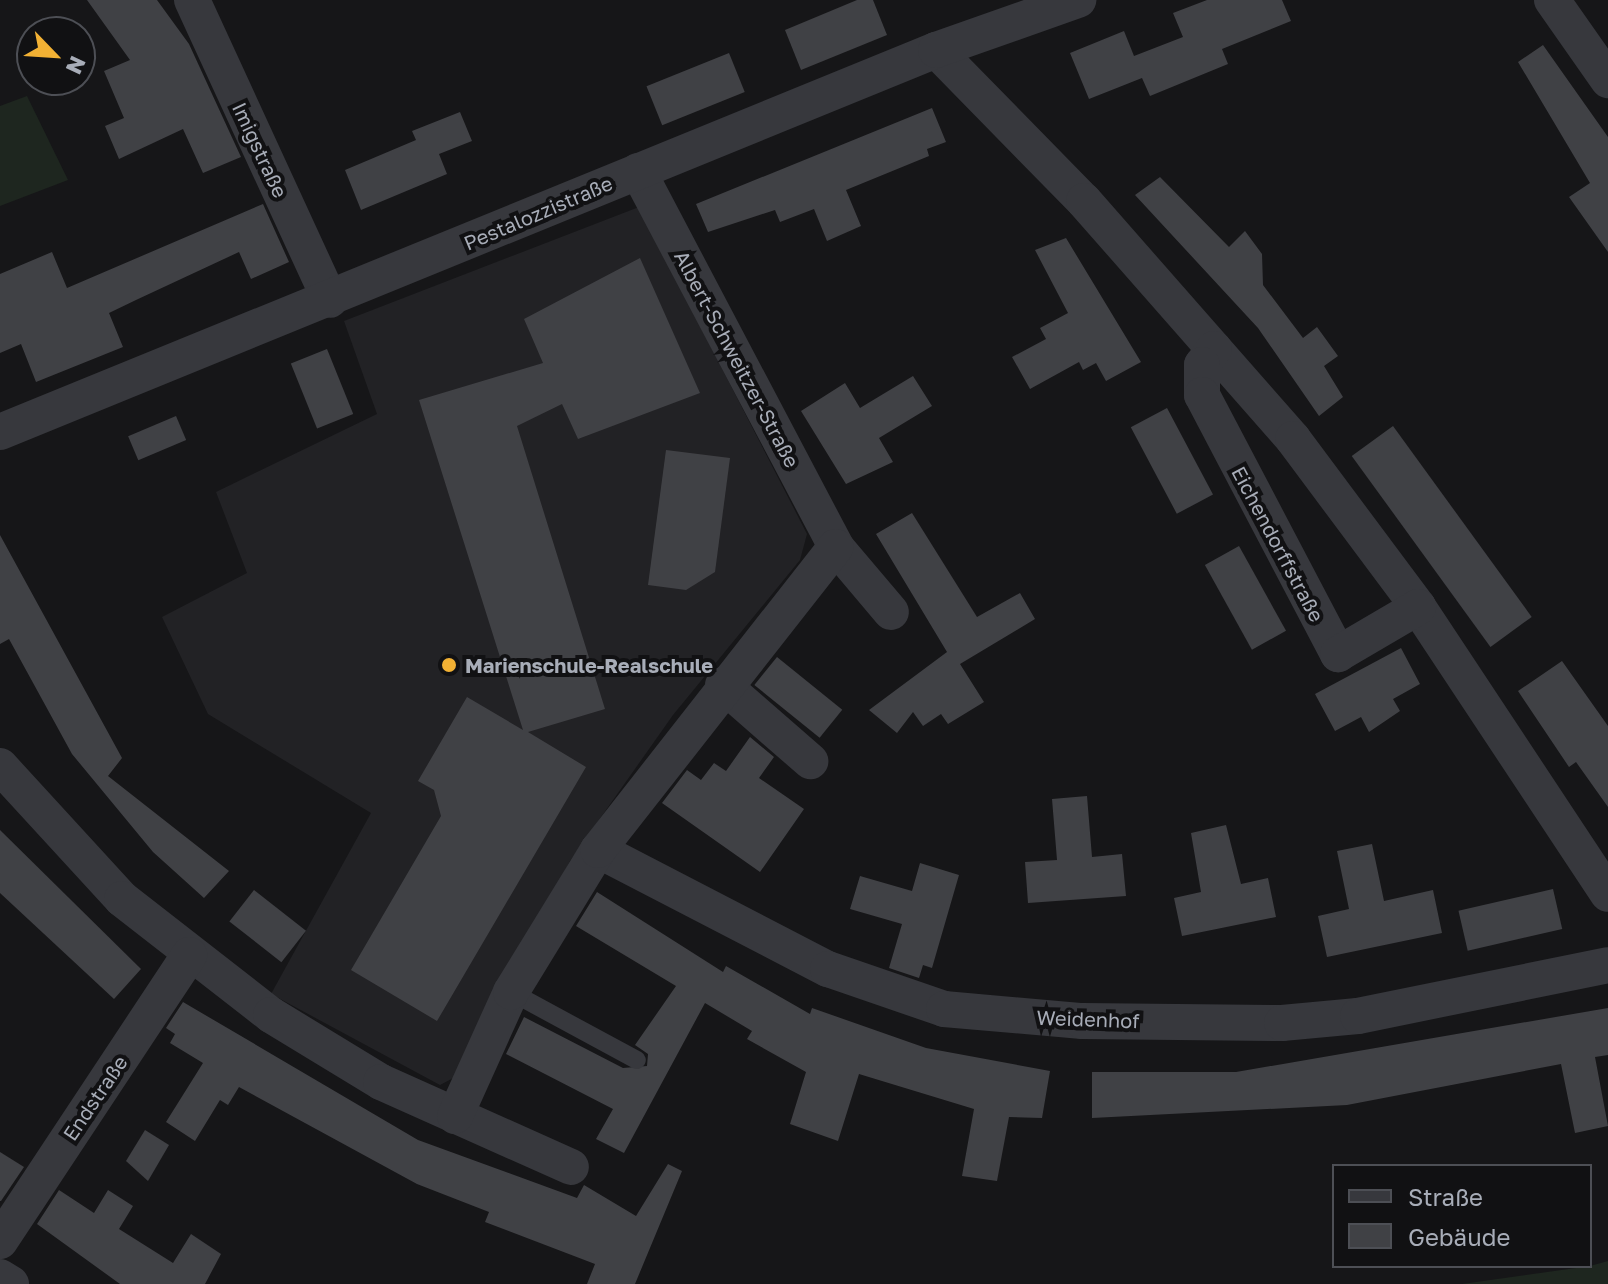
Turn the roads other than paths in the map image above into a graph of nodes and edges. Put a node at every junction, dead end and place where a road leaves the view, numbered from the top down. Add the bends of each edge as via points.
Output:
1 (192, 0) edge
2 (1078, 0) edge
3 (1552, 0) edge
4 (936, 50) junction
5 (1608, 80) edge
6 (638, 171) junction
7 (330, 300) junction
8 (1214, 349) junction
9 (0, 432) edge
10 (836, 547) junction
11 (1418, 607) junction
12 (891, 612) dead end
13 (723, 685) junction
14 (810, 761) dead end
15 (0, 766) edge
16 (598, 850) junction
17 (1608, 894) edge
18 (189, 955) junction
19 (1608, 965) edge
20 (511, 992) junction
21 (637, 1060) dead end
22 (455, 1116) junction
23 (571, 1167) dead end
24 (0, 1241) edge
25 (0, 1277) edge
26 (11, 1284) edge

1 - 7 street, Imigstraße
2 - 4 street, Pestalozzistraße
3 - 5 street
4 - 6 street, Pestalozzistraße
4 - 8 street
6 - 7 street, Pestalozzistraße
6 - 10 street, Albert-Schweitzer-Straße
7 - 9 street, Pestalozzistraße
8 - 11 street via 1293,439
8 - 11 street, Eichendorffstraße via 1202,365 1202,395 1338,654
10 - 12 street, Albert-Schweitzer-Straße
10 - 13 street
11 - 17 street
13 - 14 street
13 - 16 street
15 - 18 street via 122,899
16 - 19 street, Weidenhof via 677,898 828,969 944,1009 1082,1021 1282,1023 1358,1016
16 - 20 street
18 - 22 street via 369,1075
18 - 24 street, Endstraße
20 - 21 lane
20 - 22 street
22 - 23 street
25 - 26 street

